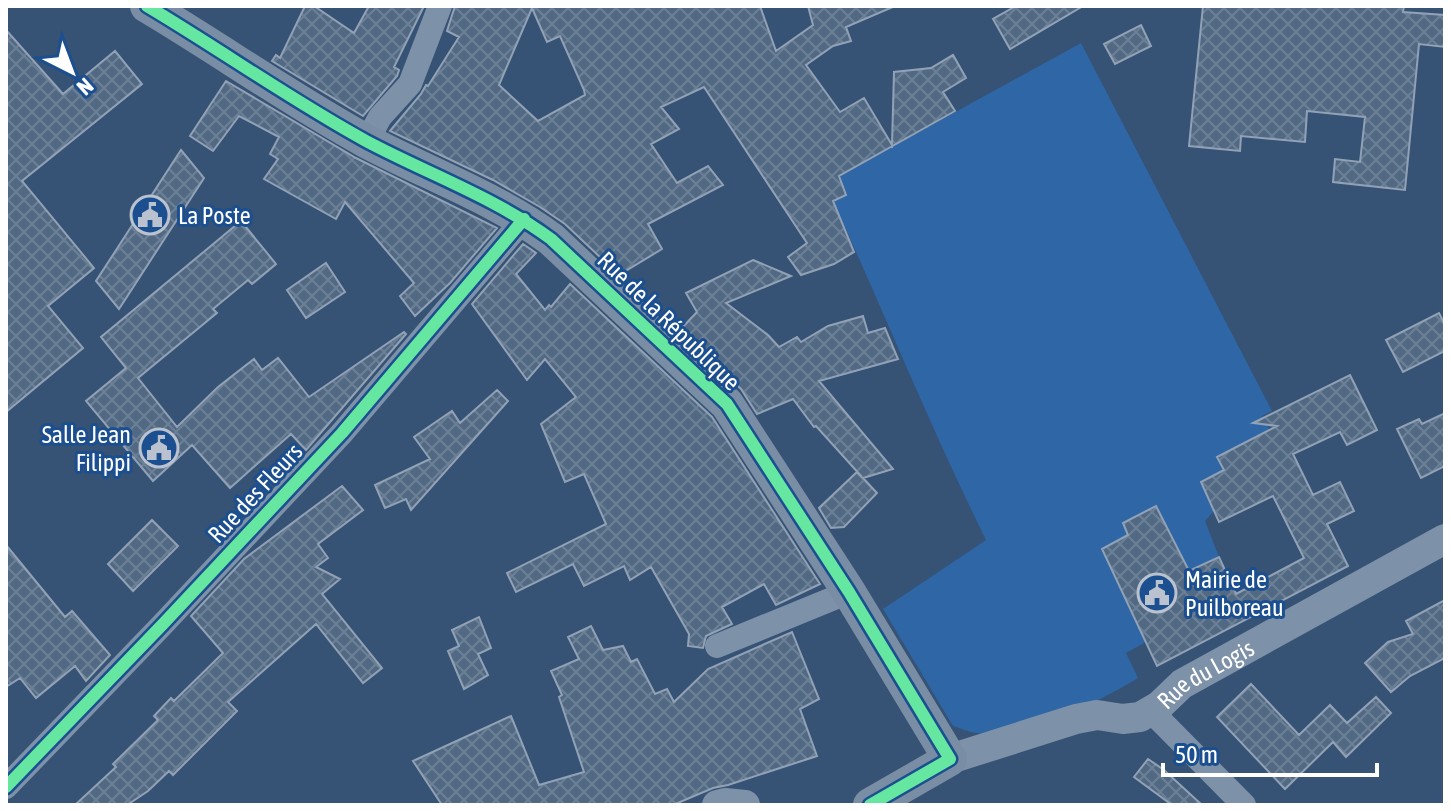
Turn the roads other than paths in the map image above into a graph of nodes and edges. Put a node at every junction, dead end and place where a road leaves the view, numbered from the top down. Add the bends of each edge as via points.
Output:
1 (147, 6) edge
2 (440, 6) edge
3 (367, 141) junction
4 (524, 219) junction
5 (1445, 539) edge
6 (849, 592) junction
7 (717, 646) dead end
8 (1151, 711) junction
9 (950, 759) junction
10 (6, 787) edge
11 (717, 805) edge
12 (745, 805) edge
13 (870, 805) edge
14 (1244, 805) edge

1 - 3 main road, Rue de la République
2 - 3 street via 410,84 380,117
3 - 4 main road, Rue de la République
4 - 6 main road, Rue de la République via 727,404
4 - 10 street, Rue des Fleurs via 342,433
5 - 8 street, Rue du Logis via 1182,684
6 - 7 street
6 - 9 main road, Rue de la République
8 - 9 street, Rue du Logis via 1123,719 1076,719
8 - 14 street
9 - 13 main road
11 - 12 street

